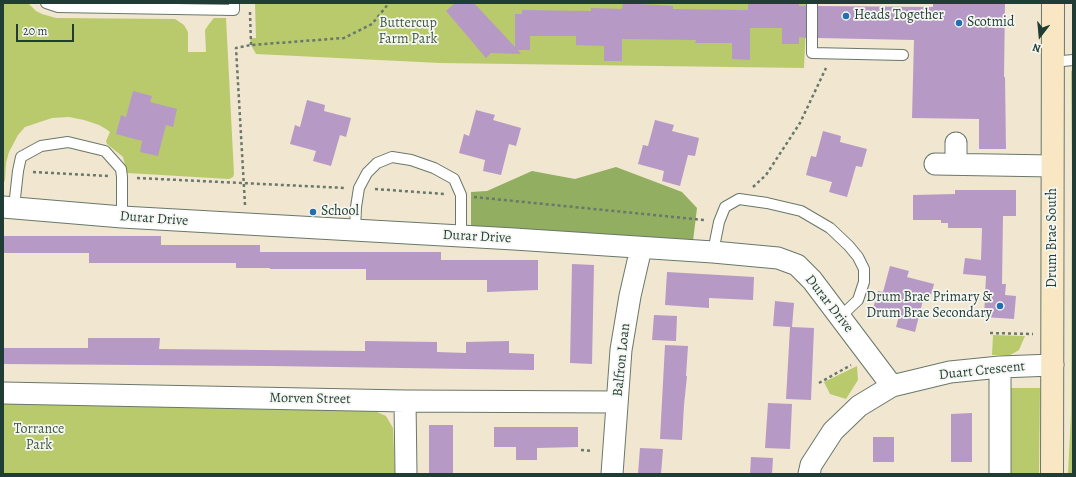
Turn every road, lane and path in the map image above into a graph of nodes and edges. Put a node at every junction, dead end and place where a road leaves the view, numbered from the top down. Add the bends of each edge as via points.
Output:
1 (46, 3) edge
2 (389, 3) edge
3 (812, 3) edge
4 (1053, 3) edge
5 (234, 6) edge
6 (251, 46) junction
7 (828, 54) junction
8 (902, 55) dead end
9 (1063, 61) edge
10 (956, 143) dead end
11 (935, 164) dead end
12 (956, 164) junction
13 (1052, 166) junction
14 (739, 199) junction
15 (9, 207) edge
16 (122, 217) junction
17 (246, 224) junction
18 (355, 230) junction
19 (461, 236) junction
20 (641, 248) junction
21 (713, 252) junction
22 (840, 317) junction
23 (990, 332) dead end
24 (1053, 334) junction
25 (869, 356) junction
26 (1053, 366) junction
27 (1000, 367) junction
28 (819, 383) dead end
29 (892, 386) junction
30 (3, 393) edge
31 (405, 401) junction
32 (617, 402) junction
33 (406, 474) edge
34 (612, 474) edge
35 (809, 474) edge
36 (1000, 474) edge
37 (1052, 474) edge

1 - 5 lane via 58,7
2 - 6 path via 372,24 344,38
3 - 7 lane via 812,53
4 - 9 main road, Drum Brae South
5 - 6 path via 250,6
6 - 17 path via 236,48
7 - 8 lane
7 - 14 path via 826,68 800,123 766,175
9 - 13 main road, Drum Brae South
10 - 12 street
11 - 12 street
12 - 13 street
13 - 24 main road, Drum Brae South
14 - 21 lane via 725,208 718,222
14 - 22 lane via 801,211 830,228 849,246 864,269 864,282 858,300
15 - 16 street, Durar Drive
15 - 16 lane via 21,157 41,146 68,142 105,151 121,169
16 - 17 street, Durar Drive
17 - 18 street, Durar Drive
18 - 19 street, Durar Drive
18 - 19 lane via 359,188 364,178 377,163 392,157 434,168 454,179 461,195
19 - 20 street, Durar Drive
20 - 21 street, Durar Drive
20 - 32 street, Balfron Loan via 621,350
21 - 22 street, Durar Drive via 778,258 797,265 812,280
22 - 25 street, Durar Drive
23 - 24 path
24 - 26 main road, Drum Brae South
25 - 28 path
25 - 29 street, Durar Drive
26 - 27 street, Duart Crescent
26 - 37 main road, Drum Brae South
27 - 29 street, Duart Crescent via 950,372
27 - 36 street
29 - 35 street, Duart Crescent via 859,406 833,431
30 - 31 street, Morven Street
31 - 32 street, Morven Street
31 - 33 street
32 - 34 street, Balfron Loan

